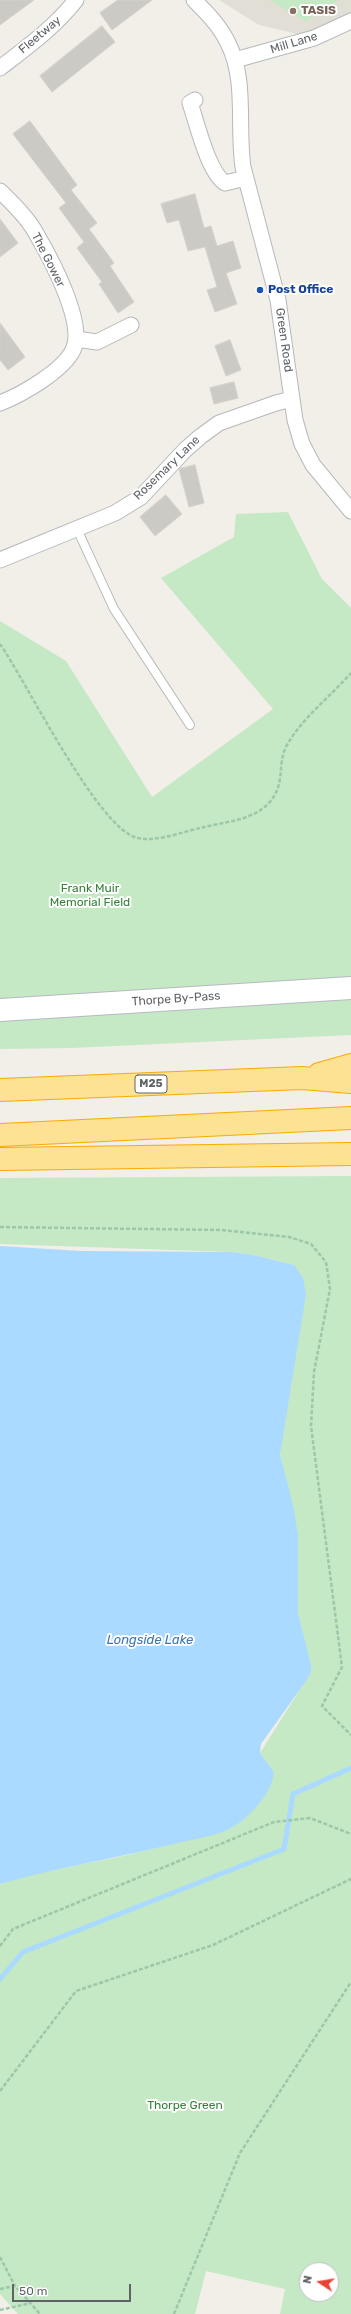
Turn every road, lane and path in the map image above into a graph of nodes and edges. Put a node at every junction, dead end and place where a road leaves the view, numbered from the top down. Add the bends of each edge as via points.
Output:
1 (76, 0) edge
2 (194, 0) edge
3 (351, 21) edge
4 (235, 60) junction
5 (0, 68) edge
6 (195, 100) dead end
7 (246, 178) junction
8 (0, 191) edge
9 (131, 325) dead end
10 (76, 339) junction
11 (292, 399) junction
12 (0, 403) edge
13 (351, 511) edge
14 (77, 529) junction
15 (0, 560) edge
16 (0, 644) edge
17 (351, 673) edge
18 (190, 725) dead end
19 (351, 988) edge
20 (0, 1010) edge
21 (351, 1065) edge
22 (302, 1078) junction
23 (351, 1082) edge
24 (0, 1090) edge
25 (351, 1118) edge
26 (0, 1135) edge
27 (351, 1154) edge
28 (0, 1159) edge
29 (0, 1227) edge
30 (351, 1735) edge
31 (351, 1834) edge
32 (351, 1879) edge
33 (0, 1946) edge
34 (351, 1982) edge
35 (0, 2091) edge
36 (0, 2256) edge
37 (15, 2286) junction
38 (0, 2289) edge
39 (32, 2302) junction
40 (0, 2310) edge
41 (40, 2314) edge
42 (174, 2314) edge

1 - 5 street, Fleetway via 39,38
2 - 4 street, Green Road via 212,18 228,42
3 - 4 street, Mill Lane via 314,38
4 - 7 street, Green Road via 240,93 240,144
6 - 7 street via 190,103 212,168 219,179 225,183 232,183
7 - 11 street, Green Road via 278,300
8 - 10 street, The Gower via 37,234 75,316
9 - 10 street via 97,342
10 - 12 street, The Gower via 68,358 31,388
11 - 13 street, Green Road via 300,438 313,465
11 - 14 street, Rosemary Lane via 219,423 185,450 141,497 115,513
14 - 15 street, Rosemary Lane
14 - 18 lane via 114,608
16 - 17 path via 92,795 127,834 148,840 252,816 268,804 280,785 282,762 287,746 315,710
19 - 20 main road, Thorpe By-Pass
21 - 22 highway
22 - 23 highway, M25
22 - 24 highway, M25
25 - 26 highway
27 - 28 highway
29 - 30 path via 236,1232 289,1237 311,1244 326,1262 330,1289 314,1372 311,1426 342,1667 322,1706
31 - 33 path via 310,1818 274,1822 13,1929
32 - 35 path via 213,1945 76,1991
34 - 42 path via 240,2153
36 - 37 path
37 - 38 path
37 - 39 path
39 - 40 path
39 - 41 path

